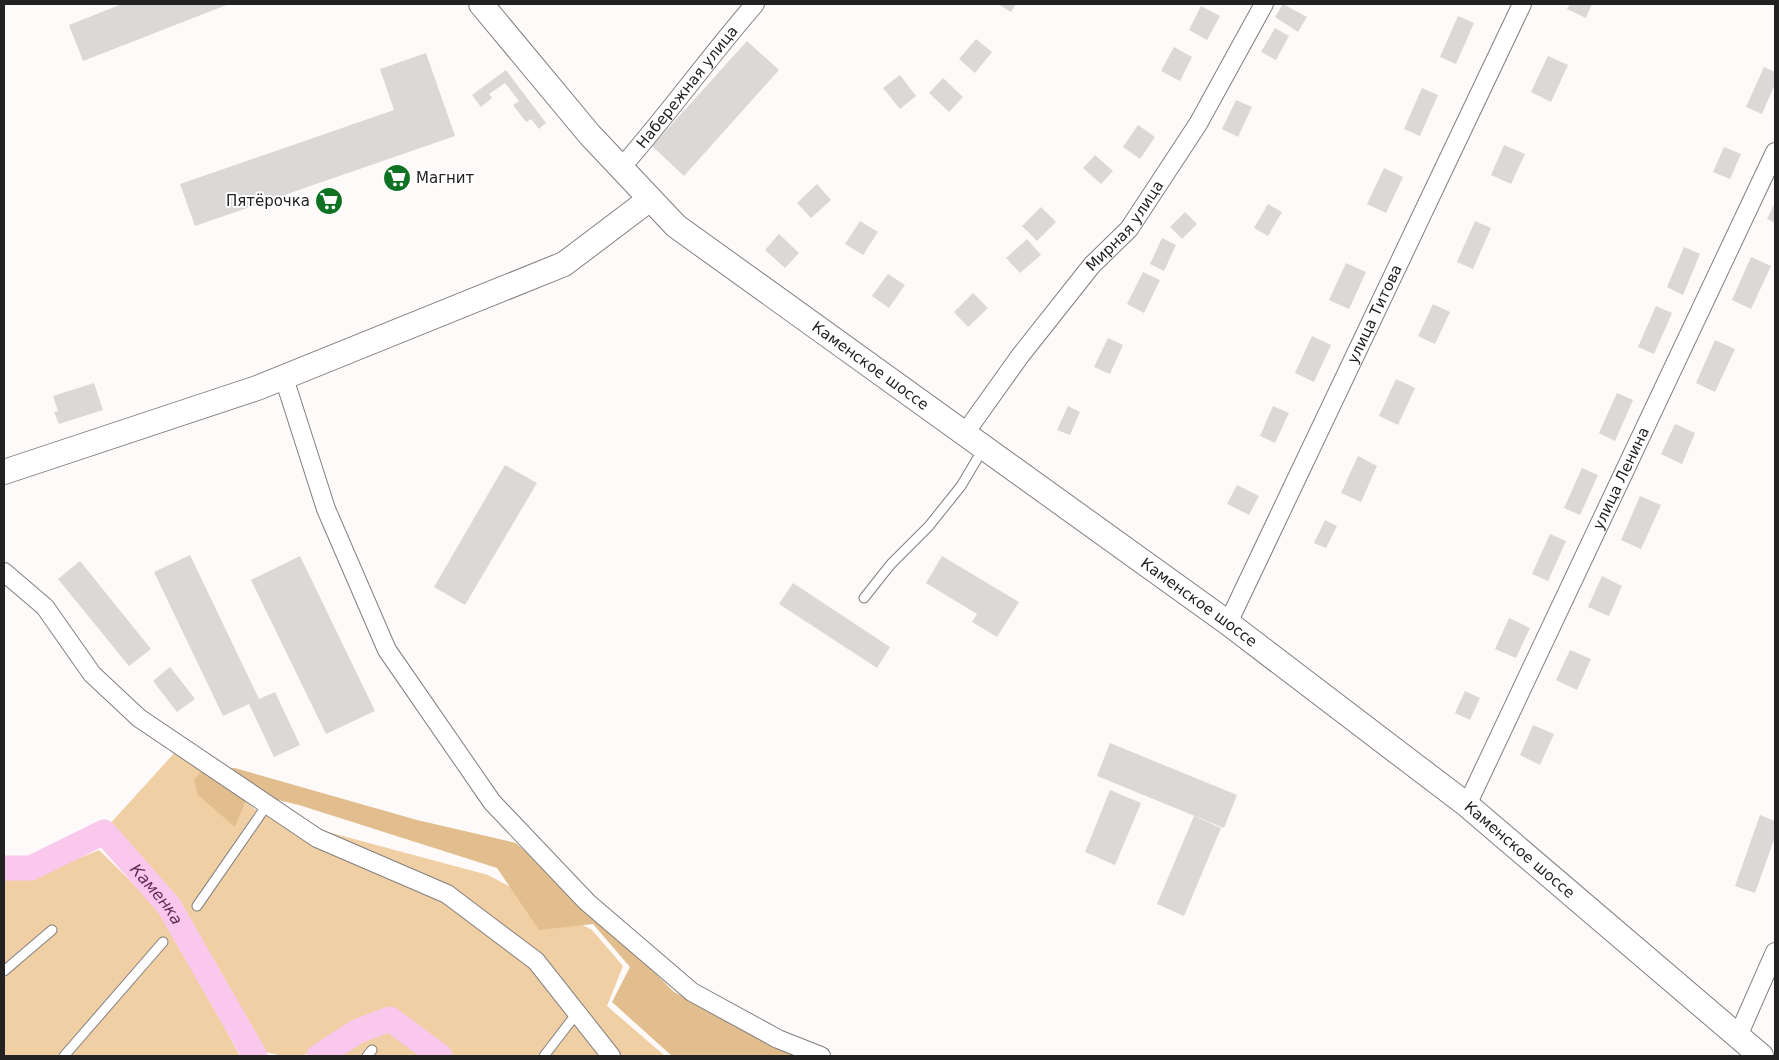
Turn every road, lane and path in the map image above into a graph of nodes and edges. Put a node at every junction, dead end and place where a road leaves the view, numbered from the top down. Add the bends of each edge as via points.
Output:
1 (481, 4) edge
2 (755, 4) edge
3 (1264, 4) edge
4 (1522, 4) edge
5 (1775, 152) edge
6 (620, 169) junction
7 (650, 199) junction
8 (284, 378) junction
9 (965, 433) junction
10 (984, 447) junction
11 (4, 472) edge
12 (4, 572) edge
13 (864, 598) dead end
14 (1228, 623) junction
15 (1467, 804) junction
16 (267, 805) junction
17 (197, 906) dead end
18 (52, 930) dead end
19 (162, 942) dead end
20 (1775, 952) edge
21 (4, 971) edge
22 (578, 1013) junction
23 (1738, 1036) junction
24 (64, 1056) edge
25 (544, 1056) edge
26 (611, 1056) edge
27 (821, 1056) edge
28 (1762, 1056) edge

1 - 6 street, Каменское шоссе
2 - 6 street, Набережная улица
3 - 9 street, Мирная улица via 1198,124 1129,229 1092,265 1020,356
4 - 14 street, улица Титова
5 - 15 street, улица Ленина
6 - 7 street, Каменское шоссе
7 - 8 street via 564,264
7 - 9 street, Каменское шоссе via 676,226
8 - 11 street
8 - 27 street via 326,509 387,650 492,802 587,902 692,992 778,1039
9 - 10 street, Каменское шоссе
10 - 13 lane via 961,486 930,526 891,564
10 - 14 street, Каменское шоссе
12 - 16 street via 45,607 92,674 139,718
14 - 15 street, Каменское шоссе
15 - 23 street, Каменское шоссе
16 - 17 lane
16 - 22 street via 317,838 447,894 536,961
18 - 21 lane
19 - 24 lane
20 - 23 street
22 - 25 lane
22 - 26 street
23 - 28 street, Каменское шоссе

